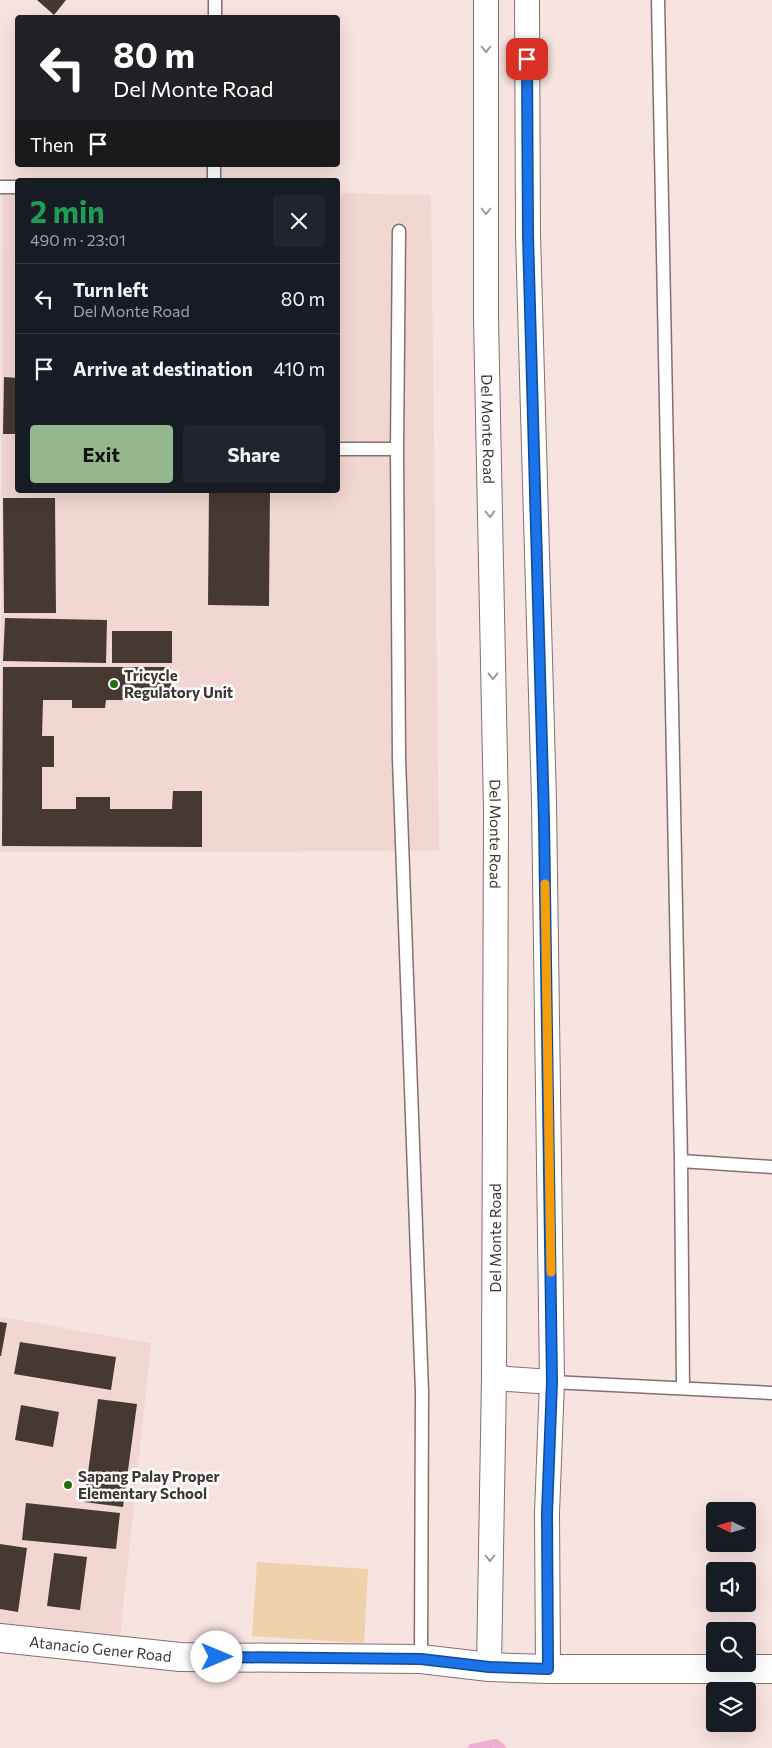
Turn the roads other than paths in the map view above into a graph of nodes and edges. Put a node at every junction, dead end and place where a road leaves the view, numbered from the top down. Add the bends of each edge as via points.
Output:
1 (215, 0) edge
2 (486, 0) edge
3 (527, 0) edge
4 (658, 0) edge
5 (215, 15) edge
6 (0, 187) edge
7 (15, 187) edge
8 (399, 230) dead end
9 (340, 449) edge
10 (397, 449) junction
11 (681, 1161) junction
12 (772, 1168) edge
13 (494, 1378) junction
14 (552, 1382) junction
15 (683, 1388) junction
16 (772, 1393) edge
17 (0, 1638) edge
18 (421, 1659) junction
19 (489, 1667) junction
20 (772, 1668) edge
21 (548, 1669) junction

1 - 5 lane
2 -> 13 street, Del Monte Road via 486,318 496,810
3 - 14 street via 528,235 544,801
4 - 11 lane
6 - 7 lane
8 - 10 lane
9 - 10 lane
10 - 18 lane via 400,758 422,1392
11 - 12 lane
11 - 15 lane
13 - 14 street
13 -> 19 street, Del Monte Road
14 - 15 lane
14 - 21 street via 547,1513
15 - 16 lane
17 - 18 main road, Atanacio Gener Road via 180,1656
18 - 19 main road, Atanacio Gener Road
19 - 21 main road, Atanacio Gener Road
20 - 21 main road, Atanacio Gener Road

